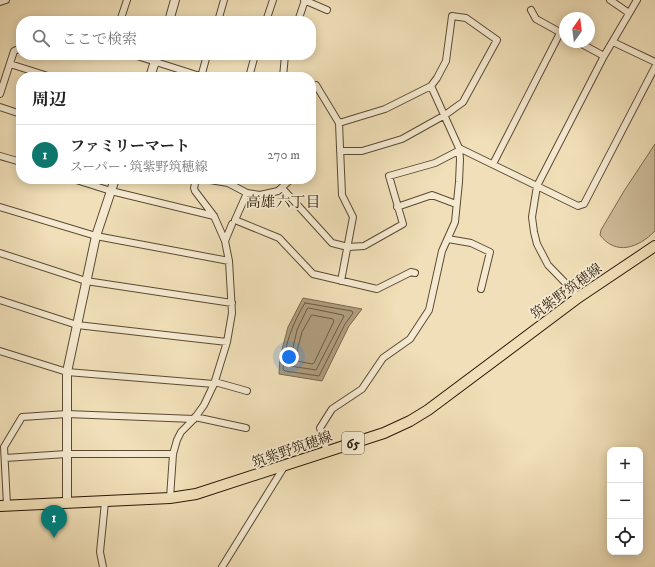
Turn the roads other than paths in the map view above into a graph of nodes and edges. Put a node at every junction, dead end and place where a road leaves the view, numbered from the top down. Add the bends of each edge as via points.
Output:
1 (6, 0) edge
2 (127, 0) edge
3 (175, 0) edge
4 (224, 0) edge
5 (273, 0) edge
6 (304, 0) edge
7 (610, 0) edge
8 (637, 0) edge
9 (0, 2) edge
10 (327, 10) dead end
11 (531, 10) dead end
12 (629, 13) junction
13 (122, 16) edge
14 (170, 16) edge
15 (219, 16) edge
16 (268, 16) edge
17 (299, 16) edge
18 (559, 32) edge
19 (559, 41) edge
20 (613, 42) junction
21 (589, 48) edge
22 (16, 50) edge
23 (604, 56) junction
24 (155, 60) edge
25 (161, 60) edge
26 (206, 60) edge
27 (254, 60) edge
28 (285, 60) edge
29 (655, 62) edge
30 (10, 64) junction
31 (655, 67) edge
32 (35, 72) edge
33 (152, 72) edge
34 (190, 72) edge
35 (203, 72) edge
36 (250, 72) edge
37 (283, 72) edge
38 (316, 85) edge
39 (431, 86) junction
40 (0, 94) edge
41 (0, 107) edge
42 (16, 112) edge
43 (445, 115) junction
44 (339, 123) junction
45 (460, 149) junction
46 (340, 151) junction
47 (0, 156) edge
48 (16, 161) edge
49 (493, 164) junction
50 (89, 184) edge
51 (113, 184) edge
52 (195, 184) edge
53 (230, 184) edge
54 (286, 184) edge
55 (537, 186) junction
56 (282, 188) junction
57 (111, 191) junction
58 (247, 193) junction
59 (456, 204) junction
60 (0, 207) edge
61 (398, 207) junction
62 (214, 216) junction
63 (232, 224) dead end
64 (96, 236) junction
65 (448, 238) junction
66 (224, 241) junction
67 (655, 246) edge
68 (348, 247) junction
69 (0, 253) edge
70 (229, 261) junction
71 (415, 273) dead end
72 (86, 281) junction
73 (341, 281) junction
74 (481, 290) dead end
75 (580, 297) junction
76 (0, 300) edge
77 (232, 303) junction
78 (77, 325) junction
79 (227, 342) junction
80 (0, 352) edge
81 (67, 372) junction
82 (215, 383) junction
83 (247, 390) dead end
84 (67, 414) junction
85 (195, 418) junction
86 (246, 428) dead end
87 (327, 452) junction
88 (67, 454) junction
89 (173, 454) junction
90 (5, 458) junction
91 (284, 467) junction
92 (170, 498) junction
93 (105, 502) junction
94 (66, 503) junction
95 (4, 506) edge
96 (103, 567) edge
97 (222, 567) edge

1 - 9 street
2 - 13 street
3 - 14 street
4 - 15 street
5 - 16 street
6 - 10 street
6 - 17 street
7 - 12 street
8 - 12 street
11 - 18 street via 536,19
12 - 20 street
19 - 49 street
20 - 23 street
20 - 29 street
21 - 23 street
22 - 30 street
23 - 55 street
24 - 33 street
25 - 34 street
26 - 35 street
27 - 36 street
28 - 37 street
30 - 32 street
30 - 40 street
31 - 55 street via 584,204 578,206
38 - 44 street
39 - 43 street
39 - 43 street via 446,61 452,16 466,18 498,40 463,102
39 - 44 street via 385,109
41 - 42 street
43 - 45 street
43 - 46 street via 402,139 362,151
44 - 46 street
45 - 49 street
45 - 59 street
45 - 61 street via 435,163 389,176
46 - 68 street via 342,195 353,217
47 - 48 street
49 - 55 street
50 - 57 street
51 - 57 street
52 - 62 street via 194,191
53 - 58 street
54 - 56 street
55 - 75 street via 532,217 537,244 548,265
56 - 58 street via 266,194
56 - 68 street via 332,243
57 - 62 street
57 - 64 street
58 - 73 street via 235,220 278,238 313,274
59 - 61 street via 432,195
59 - 65 street via 455,222
60 - 64 street
61 - 68 street via 403,224 364,246
62 - 66 street
63 - 66 street
64 - 70 street
64 - 72 street
65 - 74 street via 471,243 490,252
65 - 87 street via 442,251 429,310 410,339 383,358 362,389 332,409 320,428
66 - 70 street
67 - 75 main road, 筑紫野筑穂線 / 65
68 - 73 street
69 - 72 street
70 - 77 street
71 - 73 street via 411,272 376,289
72 - 77 street
72 - 78 street
75 - 87 main road, 筑紫野筑穂線 / 65 via 428,410 384,433
76 - 78 street
77 - 79 street
78 - 79 street
78 - 81 street
79 - 82 street
80 - 81 street
81 - 82 street
81 - 84 street
82 - 83 street
82 - 85 street
84 - 85 street
84 - 88 street
84 - 90 street via 22,417 4,447
85 - 86 street
85 - 89 street via 179,436
87 - 91 main road, 筑紫野筑穂線 / 65
88 - 89 street
88 - 90 street
88 - 94 street
89 - 92 street
90 - 95 street
91 - 92 main road, 筑紫野筑穂線 / 65 via 196,494
91 - 97 street
92 - 93 main road, 筑紫野筑穂線 / 65
93 - 94 main road, 筑紫野筑穂線 / 65
93 - 96 street via 100,552
94 - 95 main road, 筑紫野筑穂線 / 65

